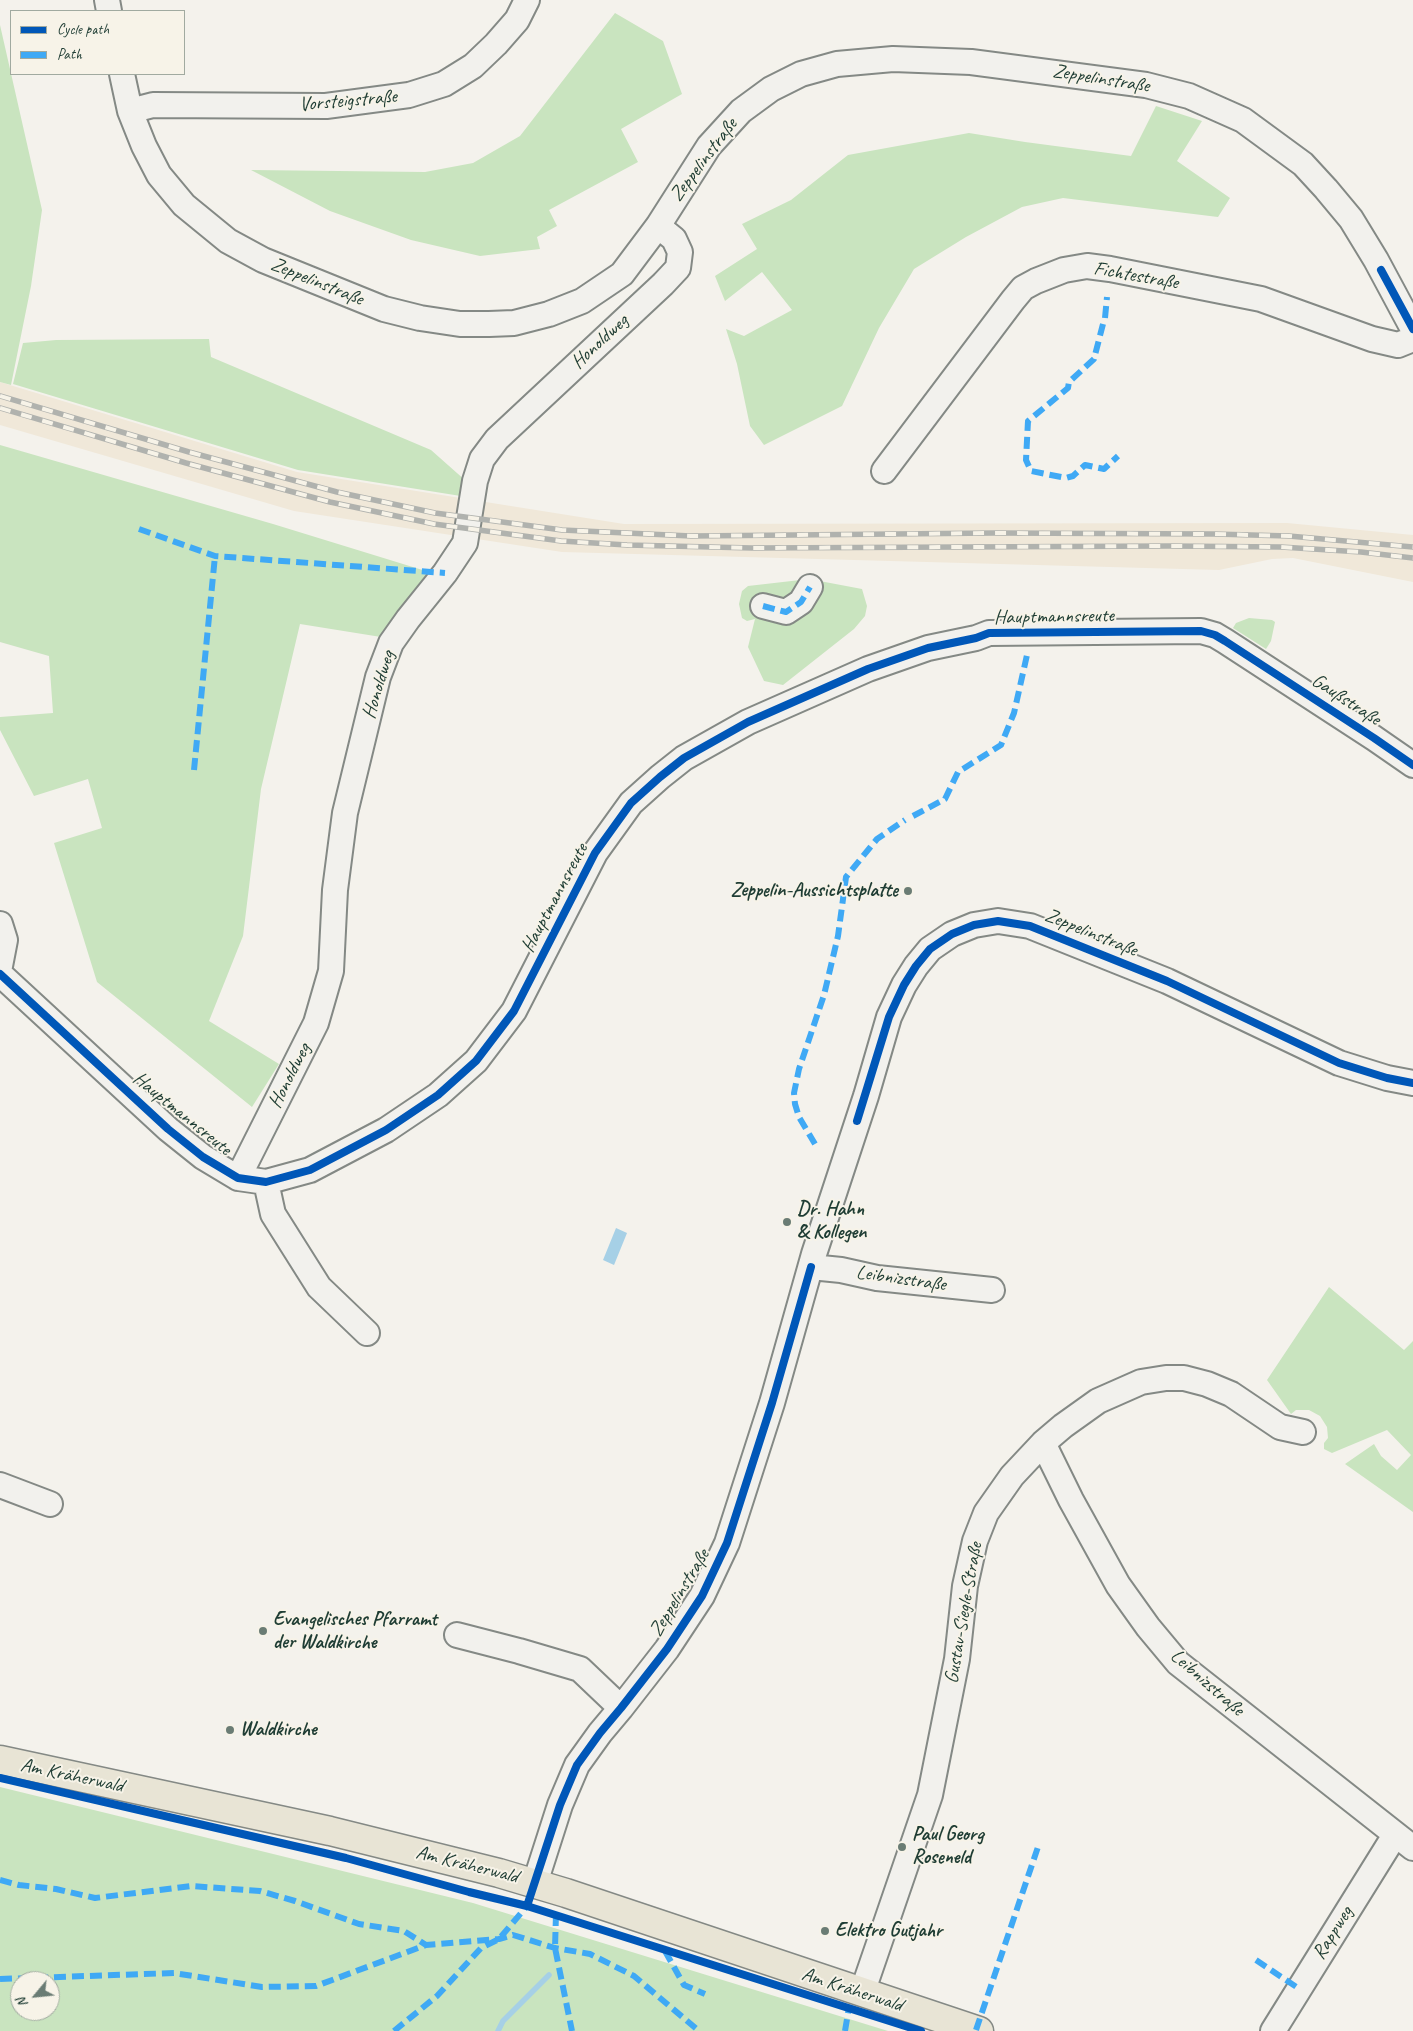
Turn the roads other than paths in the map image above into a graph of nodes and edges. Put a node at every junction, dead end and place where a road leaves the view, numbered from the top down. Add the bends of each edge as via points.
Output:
1 (527, 0) edge
2 (122, 75) edge
3 (130, 111) junction
4 (658, 226) junction
5 (1413, 330) edge
6 (1413, 339) edge
7 (884, 472) dead end
8 (810, 587) dead end
9 (764, 606) dead end
10 (1260, 663) joint
11 (1413, 765) edge
12 (0, 924) edge
13 (0, 966) edge
14 (0, 974) edge
15 (1413, 1083) edge
16 (238, 1178) junction
17 (266, 1182) junction
18 (810, 1267) junction
19 (992, 1290) dead end
20 (367, 1333) dead end
21 (1303, 1432) dead end
22 (1043, 1444) junction
23 (0, 1485) edge
24 (50, 1504) dead end
25 (457, 1635) dead end
26 (621, 1708) junction
27 (0, 1760) edge
28 (1404, 1842) edge
29 (535, 1883) junction
30 (862, 1993) junction
31 (979, 2031) edge
32 (1272, 2031) edge

1 - 3 street, Vorsteigstraße via 516,20 473,66 444,84 408,96 326,106 153,106
2 - 3 street, Zeppelinstraße
3 - 4 street, Zeppelinstraße via 163,181 198,218 228,241 262,260 340,292 384,309 420,318 460,324 514,323 582,301 622,274
4 - 5 street, Zeppelinstraße via 709,146 742,111 771,89 801,74 837,64 893,60 971,62 1074,74 1146,84 1188,96 1243,120 1303,164 1351,219
4 - 16 street, Honoldweg via 674,239 680,252 678,268 497,439 482,459 465,543 392,643 378,677 345,813 335,890 331,971 316,1023
6 - 7 street, Fichtestraße via 1398,345 1261,299 1119,270 1088,266 1064,270 1023,288
8 - 9 street via 801,602 786,612
10 - 11 street, Gaußstraße
10 - 17 street, Hauptmannsreute via 1215,635 1201,631 989,633 928,648 868,669 748,722 684,758 631,803 595,854 514,1011 476,1060 438,1094 386,1130 310,1170
12 - 13 street via 5,940
14 - 16 street, Hauptmannsreute via 168,1129 203,1157
15 - 18 street, Zeppelinstraße via 1339,1063 1167,981 1030,926 998,921 974,925 952,934 930,949 904,985 889,1017
16 - 17 street, Hauptmannsreute
17 - 20 street via 273,1214 319,1287
18 - 19 street, Leibnizstraße via 877,1278
18 - 26 street, Zeppelinstraße via 728,1542 702,1596 667,1649
21 - 22 street, Gustav-Siegle-Straße via 1280,1427 1230,1394 1207,1384 1184,1378 1166,1378 1141,1382 1098,1401
22 - 28 street, Leibnizstraße via 1118,1585 1178,1663
22 - 30 street, Gustav-Siegle-Straße via 999,1493 986,1512 975,1541 965,1586 957,1659 930,1796
23 - 24 street
25 - 26 street via 580,1669
26 - 29 street, Zeppelinstraße via 577,1765 560,1805
27 - 29 main road, Am Kräherwald via 330,1831
28 - 32 street, Rappweg
29 - 30 main road, Am Kräherwald
30 - 31 main road, Am Kräherwald

